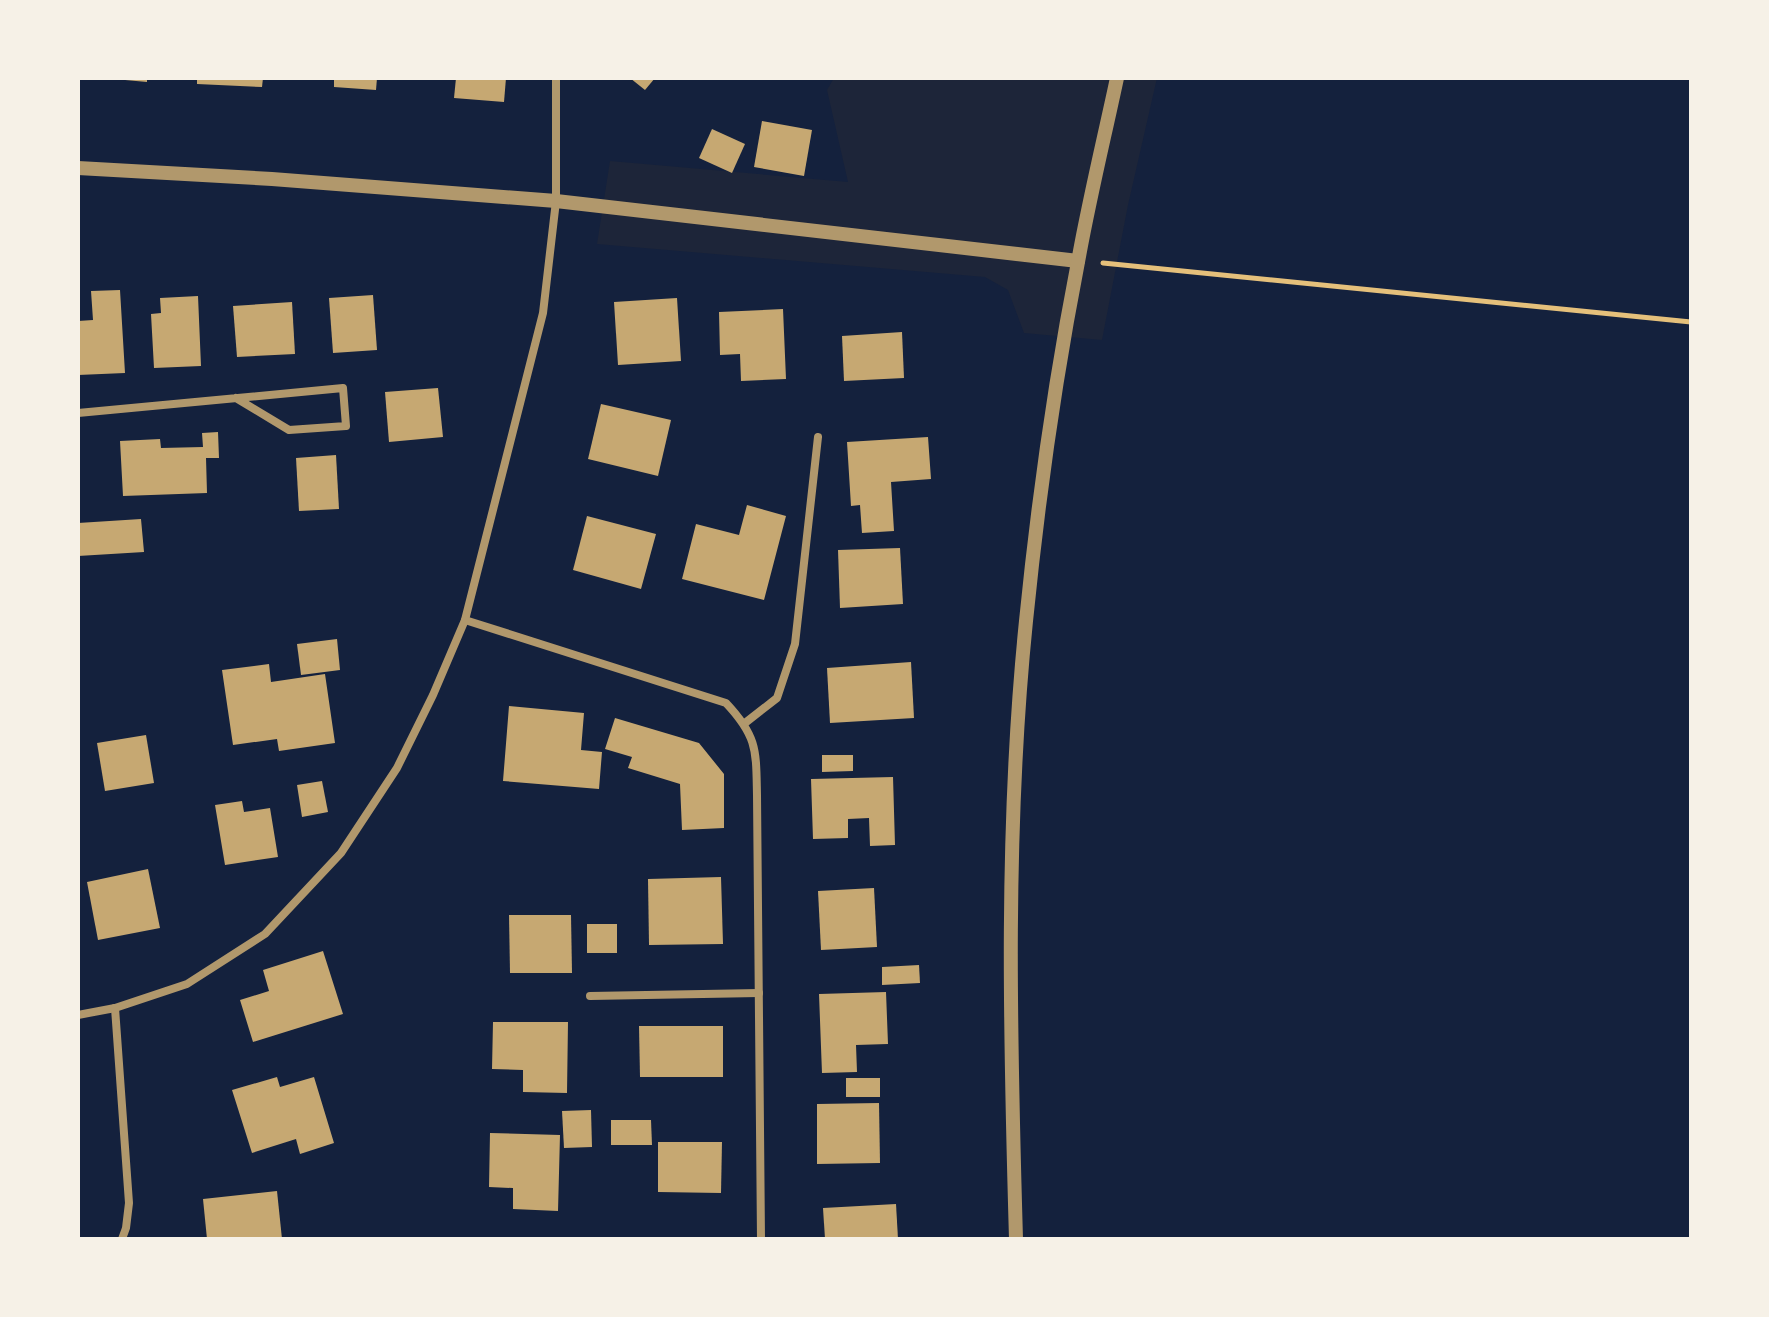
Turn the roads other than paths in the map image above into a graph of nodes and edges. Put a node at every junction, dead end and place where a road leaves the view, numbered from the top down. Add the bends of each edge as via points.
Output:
1 (556, 78) edge
2 (1117, 78) edge
3 (78, 168) edge
4 (556, 201) junction
5 (1078, 261) junction
6 (236, 398) junction
7 (78, 413) edge
8 (818, 437) dead end
9 (465, 620) junction
10 (745, 723) junction
11 (759, 993) junction
12 (590, 996) dead end
13 (115, 1008) junction
14 (78, 1015) edge
15 (122, 1239) edge
16 (761, 1239) edge
17 (1016, 1239) edge

1 - 4 street
2 - 5 street
3 - 4 street
4 - 5 street
4 - 9 street via 543,313
5 - 17 street via 1040,504 1017,744 1010,991
6 - 6 street via 343,388 346,426 289,430
6 - 7 street
8 - 10 street via 795,644 777,698
9 - 10 street via 726,703
9 - 13 street via 397,768 341,853 265,934 232,958 187,984
10 - 11 street via 756,751
11 - 12 street
11 - 16 street
13 - 14 street
13 - 15 street via 129,1203

